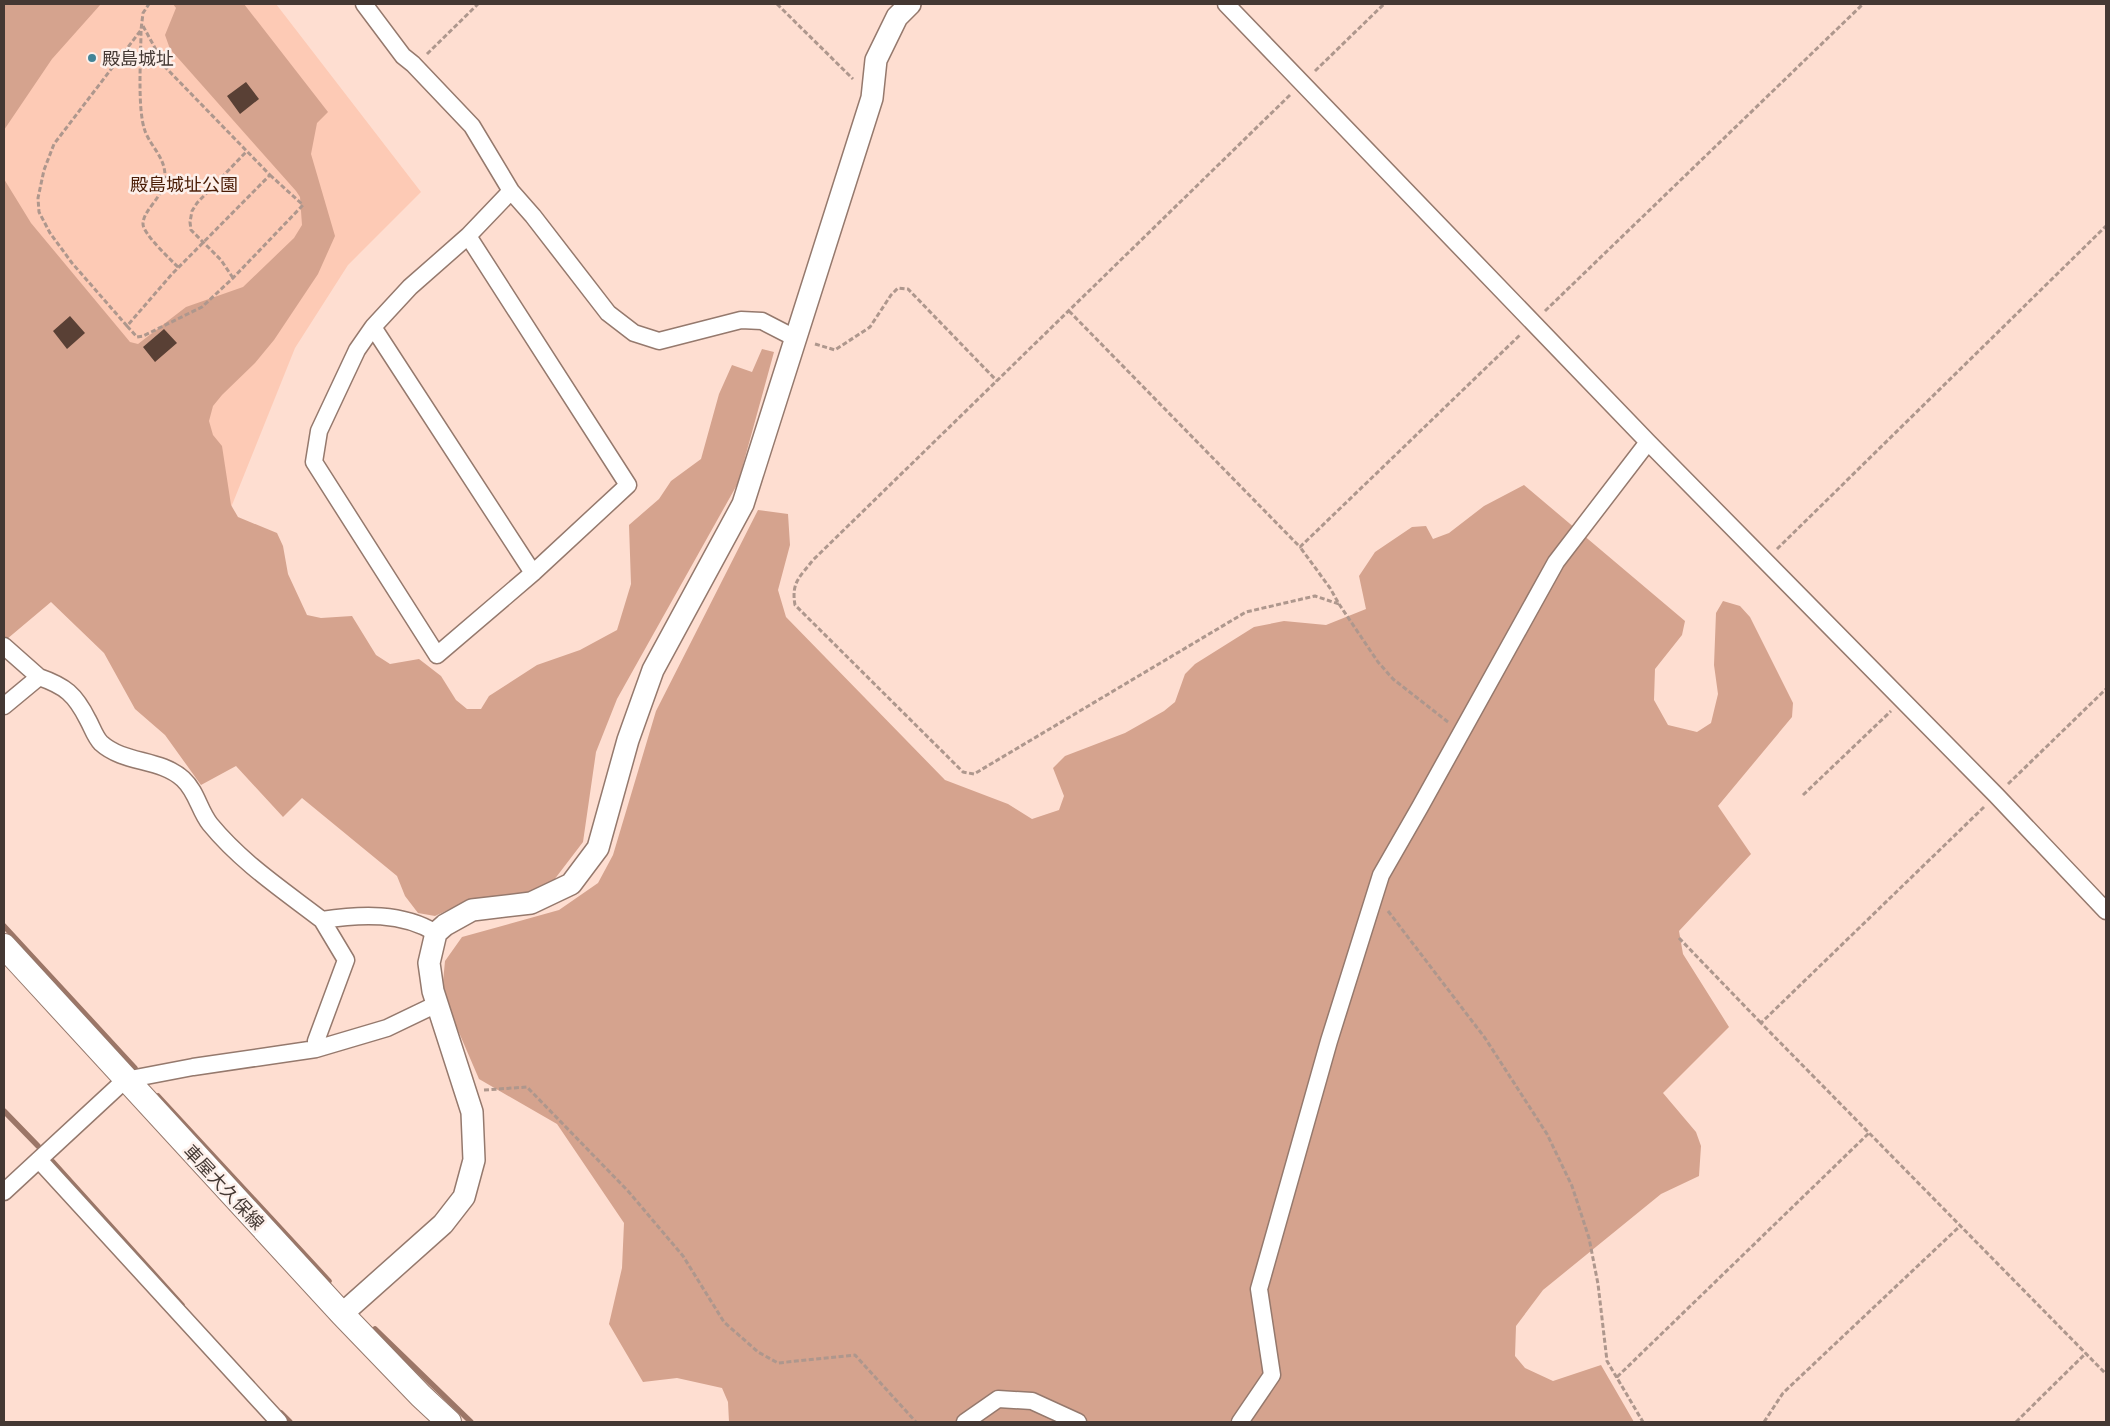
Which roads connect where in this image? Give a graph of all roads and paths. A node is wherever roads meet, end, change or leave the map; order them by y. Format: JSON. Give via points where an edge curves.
{"nodes":[{"id":1,"x":149,"y":4,"type":"edge"},
{"id":2,"x":364,"y":4,"type":"edge"},
{"id":3,"x":478,"y":4,"type":"edge"},
{"id":4,"x":777,"y":4,"type":"edge"},
{"id":5,"x":910,"y":4,"type":"edge"},
{"id":6,"x":1226,"y":4,"type":"edge"},
{"id":7,"x":1384,"y":4,"type":"edge"},
{"id":8,"x":1863,"y":4,"type":"edge"},
{"id":9,"x":143,"y":26,"type":"junction"},
{"id":10,"x":141,"y":30,"type":"junction"},
{"id":11,"x":413,"y":64,"type":"junction"},
{"id":12,"x":1303,"y":82,"type":"junction"},
{"id":13,"x":872,"y":98,"type":"junction"},
{"id":14,"x":246,"y":152,"type":"junction"},
{"id":15,"x":270,"y":175,"type":"junction"},
{"id":16,"x":511,"y":191,"type":"junction"},
{"id":17,"x":2106,"y":226,"type":"edge"},
{"id":18,"x":468,"y":236,"type":"junction"},
{"id":19,"x":204,"y":243,"type":"junction"},
{"id":20,"x":179,"y":268,"type":"junction"},
{"id":21,"x":233,"y":278,"type":"junction"},
{"id":22,"x":1069,"y":311,"type":"junction"},
{"id":23,"x":1533,"y":323,"type":"junction"},
{"id":24,"x":127,"y":326,"type":"junction"},
{"id":25,"x":372,"y":327,"type":"junction"},
{"id":26,"x":795,"y":338,"type":"junction"},
{"id":27,"x":997,"y":381,"type":"junction"},
{"id":28,"x":1648,"y":442,"type":"junction"},
{"id":29,"x":1300,"y":547,"type":"junction"},
{"id":30,"x":1766,"y":561,"type":"junction"},
{"id":31,"x":533,"y":573,"type":"junction"},
{"id":32,"x":1339,"y":604,"type":"junction"},
{"id":33,"x":4,"y":646,"type":"edge"},
{"id":34,"x":39,"y":677,"type":"junction"},
{"id":35,"x":2106,"y":689,"type":"edge"},
{"id":36,"x":1902,"y":700,"type":"junction"},
{"id":37,"x":4,"y":706,"type":"edge"},
{"id":38,"x":1461,"y":732,"type":"junction"},
{"id":39,"x":1803,"y":795,"type":"dead end"},
{"id":40,"x":1996,"y":795,"type":"junction"},
{"id":41,"x":1375,"y":893,"type":"junction"},
{"id":42,"x":2106,"y":911,"type":"edge"},
{"id":43,"x":322,"y":920,"type":"junction"},
{"id":44,"x":436,"y":933,"type":"junction"},
{"id":45,"x":1679,"y":938,"type":"dead end"},
{"id":46,"x":4,"y":946,"type":"edge"},
{"id":47,"x":437,"y":1004,"type":"junction"},
{"id":48,"x":1761,"y":1023,"type":"junction"},
{"id":49,"x":316,"y":1049,"type":"junction"},
{"id":50,"x":125,"y":1080,"type":"junction"},
{"id":51,"x":466,"y":1091,"type":"junction"},
{"id":52,"x":1869,"y":1133,"type":"junction"},
{"id":53,"x":39,"y":1160,"type":"junction"},
{"id":54,"x":4,"y":1192,"type":"edge"},
{"id":55,"x":1960,"y":1226,"type":"junction"},
{"id":56,"x":342,"y":1314,"type":"junction"},
{"id":57,"x":2086,"y":1354,"type":"junction"},
{"id":58,"x":2106,"y":1374,"type":"edge"},
{"id":59,"x":1617,"y":1377,"type":"junction"},
{"id":60,"x":280,"y":1422,"type":"edge"},
{"id":61,"x":449,"y":1422,"type":"edge"},
{"id":62,"x":916,"y":1422,"type":"edge"},
{"id":63,"x":965,"y":1422,"type":"edge"},
{"id":64,"x":1078,"y":1422,"type":"edge"},
{"id":65,"x":1240,"y":1422,"type":"edge"},
{"id":66,"x":1643,"y":1422,"type":"edge"},
{"id":67,"x":1764,"y":1422,"type":"edge"},
{"id":68,"x":2016,"y":1422,"type":"edge"}],
"edges":[{"from":1,"to":9,"type":"path","via":[[143,13]]},
{"from":2,"to":11,"type":"street","via":[[403,56]]},
{"from":3,"to":11,"type":"path","via":[[432,50]]},
{"from":4,"to":13,"type":"path"},
{"from":5,"to":13,"type":"street","via":[[897,17],[876,60]]},
{"from":6,"to":12,"type":"street"},
{"from":7,"to":12,"type":"path"},
{"from":8,"to":23,"type":"path"},
{"from":9,"to":10,"type":"path"},
{"from":9,"to":14,"type":"path","via":[[166,68]]},
{"from":10,"to":20,"type":"path","via":[[145,131],[161,158],[165,176],[162,193],[143,224],[145,232]]},
{"from":10,"to":24,"type":"path","via":[[54,144],[38,198],[39,212],[50,233]]},
{"from":11,"to":16,"type":"street","via":[[472,126]]},
{"from":12,"to":22,"type":"path"},
{"from":12,"to":23,"type":"street"},
{"from":13,"to":26,"type":"street"},
{"from":14,"to":15,"type":"path"},
{"from":14,"to":19,"type":"path","via":[[192,211],[191,230]]},
{"from":15,"to":19,"type":"path"},
{"from":15,"to":21,"type":"path","via":[[303,205]]},
{"from":16,"to":18,"type":"street"},
{"from":16,"to":26,"type":"street","via":[[608,313],[634,333],[659,341],[741,320],[762,322]]},
{"from":17,"to":30,"type":"path"},
{"from":18,"to":25,"type":"street","via":[[410,286]]},
{"from":18,"to":31,"type":"street","via":[[628,485]]},
{"from":19,"to":20,"type":"path"},
{"from":19,"to":21,"type":"path"},
{"from":20,"to":24,"type":"path"},
{"from":21,"to":24,"type":"path","via":[[202,307],[143,336],[137,337]]},
{"from":22,"to":27,"type":"path"},
{"from":22,"to":29,"type":"path"},
{"from":23,"to":28,"type":"street"},
{"from":23,"to":29,"type":"path"},
{"from":25,"to":31,"type":"street"},
{"from":25,"to":31,"type":"street","via":[[357,350],[323,424],[314,462],[437,655]]},
{"from":26,"to":27,"type":"path","via":[[835,350],[870,327],[898,288],[908,289]]},
{"from":26,"to":44,"type":"street","via":[[743,504],[653,670],[628,740],[598,848],[571,884],[531,903],[472,910]]},
{"from":27,"to":32,"type":"path","via":[[813,560],[792,591],[795,605],[963,772],[974,774],[1246,612],[1316,596]]},
{"from":28,"to":30,"type":"street"},
{"from":28,"to":38,"type":"street","via":[[1556,562]]},
{"from":29,"to":32,"type":"path"},
{"from":30,"to":36,"type":"street"},
{"from":32,"to":38,"type":"path","via":[[1393,679]]},
{"from":33,"to":34,"type":"street"},
{"from":34,"to":37,"type":"street"},
{"from":34,"to":43,"type":"street","via":[[59,684],[71,693],[100,742],[135,760],[166,767],[184,779],[197,796],[209,823],[253,868]]},
{"from":35,"to":40,"type":"path"},
{"from":36,"to":39,"type":"path"},
{"from":36,"to":40,"type":"street"},
{"from":38,"to":41,"type":"street","via":[[1381,875]]},
{"from":40,"to":42,"type":"street"},
{"from":40,"to":48,"type":"path"},
{"from":41,"to":59,"type":"path","via":[[1485,1038],[1547,1134],[1572,1186],[1589,1238],[1607,1360]]},
{"from":41,"to":65,"type":"street","via":[[1329,1041],[1259,1289],[1272,1375]]},
{"from":43,"to":44,"type":"street","via":[[386,916],[420,923]]},
{"from":43,"to":49,"type":"street","via":[[346,960]]},
{"from":44,"to":47,"type":"street","via":[[429,963]]},
{"from":45,"to":48,"type":"path"},
{"from":46,"to":50,"type":"main road","name":"車屋大久保線"},
{"from":47,"to":49,"type":"street","via":[[387,1028]]},
{"from":47,"to":51,"type":"street"},
{"from":48,"to":52,"type":"path"},
{"from":49,"to":50,"type":"street"},
{"from":50,"to":53,"type":"street"},
{"from":50,"to":56,"type":"main road","name":"車屋大久保線"},
{"from":51,"to":56,"type":"street","via":[[472,1112],[474,1160],[464,1197],[443,1224]]},
{"from":51,"to":62,"type":"path","via":[[527,1087],[628,1191],[677,1249],[724,1322],[758,1352],[778,1363],[855,1355]]},
{"from":52,"to":55,"type":"path"},
{"from":52,"to":59,"type":"path"},
{"from":53,"to":54,"type":"street"},
{"from":53,"to":60,"type":"street"},
{"from":55,"to":57,"type":"path"},
{"from":55,"to":67,"type":"path","via":[[1783,1393]]},
{"from":56,"to":61,"type":"main road","name":"車屋大久保線"},
{"from":57,"to":58,"type":"path"},
{"from":57,"to":68,"type":"path"},
{"from":59,"to":66,"type":"path"},
{"from":63,"to":64,"type":"street","via":[[998,1399],[1032,1401]]}]}
